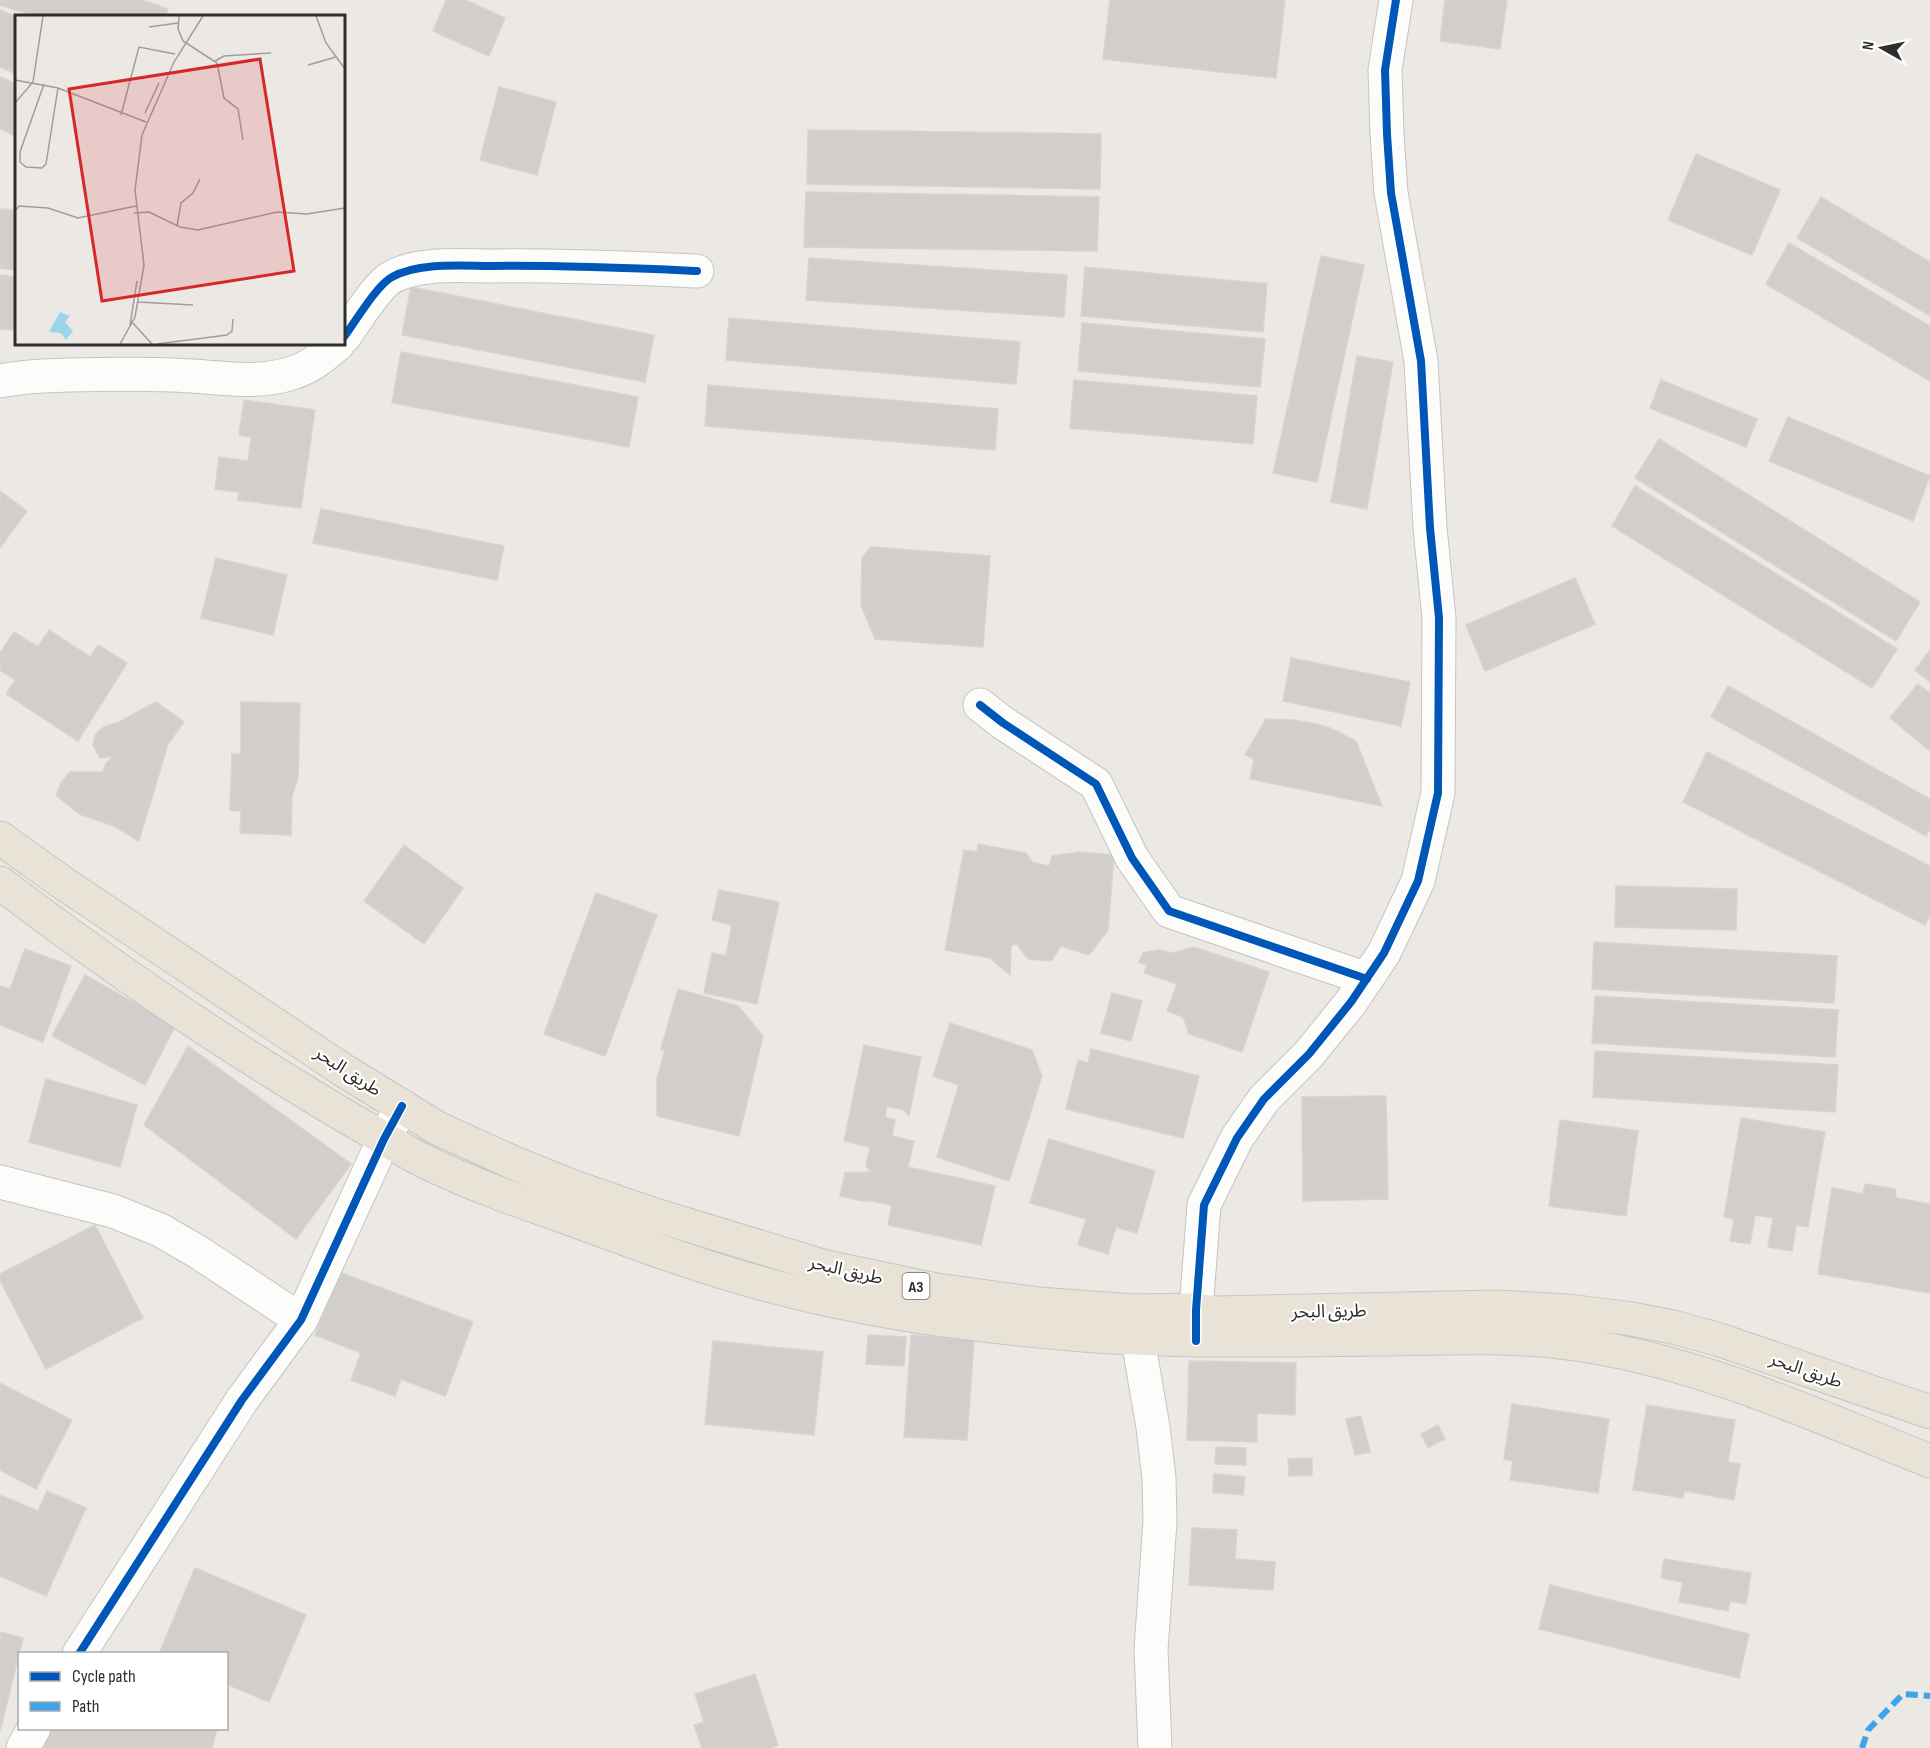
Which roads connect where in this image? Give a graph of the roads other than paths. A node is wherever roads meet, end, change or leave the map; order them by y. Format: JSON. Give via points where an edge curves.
{"nodes":[{"id":1,"x":1396,"y":0,"type":"edge"},
{"id":2,"x":697,"y":271,"type":"dead end"},
{"id":3,"x":345,"y":336,"type":"edge"},
{"id":4,"x":337,"y":345,"type":"edge"},
{"id":5,"x":0,"y":381,"type":"edge"},
{"id":6,"x":980,"y":705,"type":"dead end"},
{"id":7,"x":0,"y":838,"type":"edge"},
{"id":8,"x":0,"y":883,"type":"edge"},
{"id":9,"x":1367,"y":979,"type":"junction"},
{"id":10,"x":402,"y":1106,"type":"junction"},
{"id":11,"x":384,"y":1138,"type":"junction"},
{"id":12,"x":0,"y":1182,"type":"edge"},
{"id":13,"x":301,"y":1320,"type":"junction"},
{"id":14,"x":1135,"y":1325,"type":"junction"},
{"id":15,"x":1196,"y":1325,"type":"junction"},
{"id":16,"x":1930,"y":1412,"type":"edge"},
{"id":17,"x":1930,"y":1461,"type":"edge"},
{"id":18,"x":80,"y":1652,"type":"edge"},
{"id":19,"x":33,"y":1730,"type":"edge"},
{"id":20,"x":22,"y":1748,"type":"edge"},
{"id":21,"x":1155,"y":1748,"type":"edge"}],
"edges":[{"from":1,"to":9,"type":"street","via":[[1385,70],[1390,193],[1421,361],[1439,618],[1438,793],[1418,881],[1384,953]]},
{"from":2,"to":3,"type":"street","via":[[516,266],[411,270],[391,277]]},
{"from":4,"to":5,"type":"street","via":[[295,373],[273,378],[101,374]]},
{"from":6,"to":9,"type":"street","via":[[1096,784],[1132,858],[1169,911]]},
{"from":7,"to":10,"type":"highway","name":"طريق البحر","number":"A3"},
{"from":8,"to":11,"type":"highway","name":"طريق البحر","number":"A3","via":[[213,1034]]},
{"from":9,"to":15,"type":"street","via":[[1309,1054],[1264,1099],[1238,1138],[1204,1205]]},
{"from":10,"to":11,"type":"street"},
{"from":10,"to":14,"type":"highway","name":"طريق البحر","number":"A3","via":[[437,1128],[574,1187],[826,1267]]},
{"from":11,"to":13,"type":"street"},
{"from":11,"to":14,"type":"highway","name":"طريق البحر","number":"A3","via":[[421,1160],[491,1190],[629,1241],[769,1286],[928,1317],[1048,1332]]},
{"from":12,"to":13,"type":"street","via":[[113,1211],[160,1230]]},
{"from":13,"to":18,"type":"street","via":[[242,1400]]},
{"from":14,"to":15,"type":"highway","name":"طريق البحر","number":"A3"},
{"from":14,"to":21,"type":"street","via":[[1159,1478],[1151,1650]]},
{"from":15,"to":16,"type":"highway","name":"طريق البحر","number":"A3","via":[[1216,1313],[1497,1306],[1568,1311],[1626,1318],[1720,1340]]},
{"from":15,"to":17,"type":"highway","name":"طريق البحر","number":"A3","via":[[1509,1338],[1622,1352],[1775,1397]]},
{"from":19,"to":20,"type":"street"}]}
